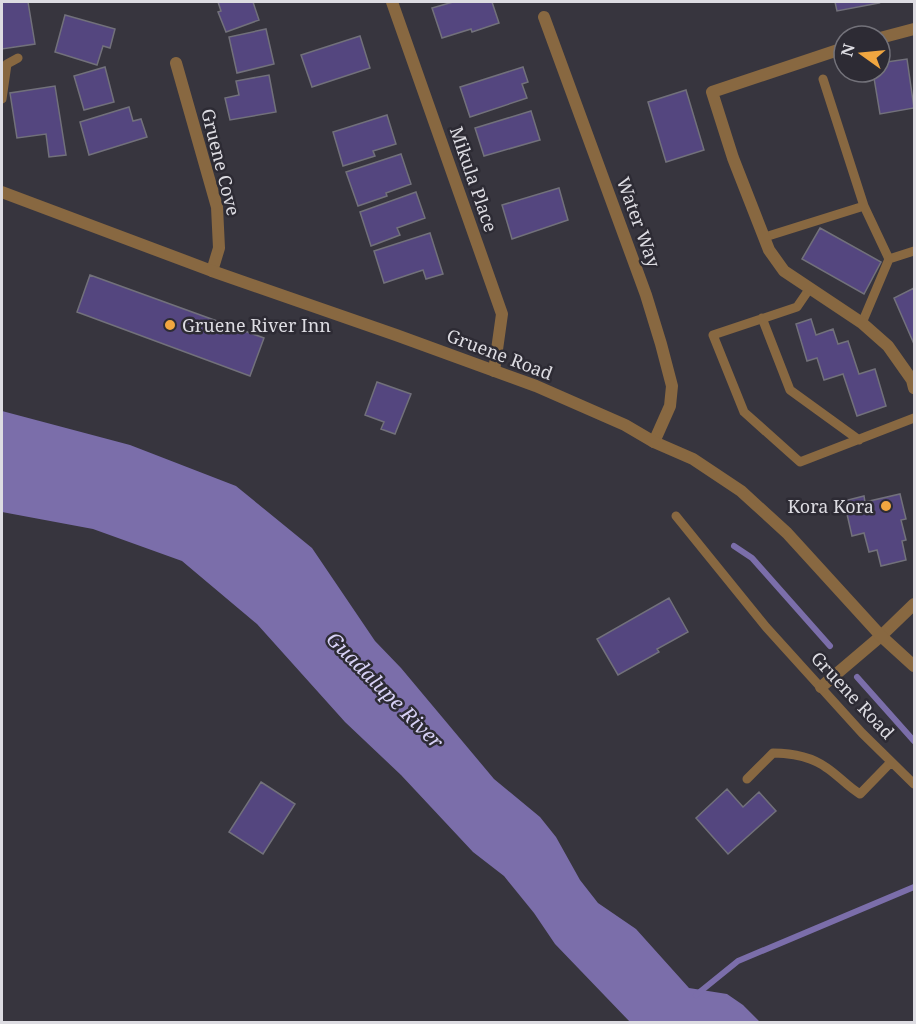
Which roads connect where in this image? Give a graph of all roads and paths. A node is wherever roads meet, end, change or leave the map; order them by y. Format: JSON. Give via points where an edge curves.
{"nodes":[{"id":1,"x":392,"y":2,"type":"edge"},
{"id":2,"x":544,"y":17,"type":"dead end"},
{"id":3,"x":915,"y":29,"type":"edge"},
{"id":4,"x":892,"y":35,"type":"edge"},
{"id":5,"x":832,"y":52,"type":"edge"},
{"id":6,"x":18,"y":58,"type":"dead end"},
{"id":7,"x":176,"y":63,"type":"dead end"},
{"id":8,"x":823,"y":79,"type":"dead end"},
{"id":9,"x":2,"y":99,"type":"edge"},
{"id":10,"x":2,"y":192,"type":"edge"},
{"id":11,"x":864,"y":206,"type":"junction"},
{"id":12,"x":765,"y":237,"type":"junction"},
{"id":13,"x":915,"y":251,"type":"edge"},
{"id":14,"x":889,"y":259,"type":"junction"},
{"id":15,"x":212,"y":271,"type":"junction"},
{"id":16,"x":810,"y":288,"type":"junction"},
{"id":17,"x":762,"y":318,"type":"junction"},
{"id":18,"x":862,"y":323,"type":"junction"},
{"id":19,"x":494,"y":371,"type":"junction"},
{"id":20,"x":915,"y":388,"type":"edge"},
{"id":21,"x":915,"y":418,"type":"edge"},
{"id":22,"x":859,"y":440,"type":"junction"},
{"id":23,"x":654,"y":442,"type":"junction"},
{"id":24,"x":676,"y":516,"type":"dead end"},
{"id":25,"x":915,"y":604,"type":"edge"},
{"id":26,"x":881,"y":636,"type":"junction"},
{"id":27,"x":915,"y":666,"type":"edge"},
{"id":28,"x":820,"y":687,"type":"junction"},
{"id":29,"x":891,"y":762,"type":"junction"},
{"id":30,"x":747,"y":780,"type":"dead end"},
{"id":31,"x":915,"y":784,"type":"edge"}],
"edges":[{"from":1,"to":19,"type":"street","name":"Mikula Place","via":[[502,314]]},
{"from":2,"to":23,"type":"street","name":"Water Way","via":[[662,344],[672,386],[670,406]]},
{"from":3,"to":4,"type":"street"},
{"from":5,"to":12,"type":"street","via":[[712,92]]},
{"from":6,"to":9,"type":"lane","via":[[7,64]]},
{"from":7,"to":15,"type":"street","name":"Gruene Cove","via":[[217,207],[219,248]]},
{"from":8,"to":11,"type":"lane"},
{"from":10,"to":15,"type":"street","name":"Gruene Road"},
{"from":11,"to":12,"type":"lane"},
{"from":11,"to":14,"type":"lane"},
{"from":12,"to":16,"type":"street","via":[[784,271]]},
{"from":13,"to":14,"type":"lane"},
{"from":14,"to":18,"type":"lane"},
{"from":15,"to":19,"type":"street","name":"Gruene Road"},
{"from":16,"to":17,"type":"lane","via":[[797,307]]},
{"from":16,"to":18,"type":"street"},
{"from":17,"to":22,"type":"lane","via":[[790,390]]},
{"from":17,"to":22,"type":"lane","via":[[713,335],[744,412],[800,462]]},
{"from":18,"to":20,"type":"street","via":[[888,346]]},
{"from":19,"to":23,"type":"street","name":"Gruene Road","via":[[602,415]]},
{"from":21,"to":22,"type":"lane"},
{"from":23,"to":26,"type":"street","name":"Gruene Road","via":[[693,459],[741,491],[787,533]]},
{"from":24,"to":28,"type":"lane","name":"Gruene Road"},
{"from":25,"to":26,"type":"street"},
{"from":26,"to":27,"type":"street","name":"Gruene Road"},
{"from":26,"to":28,"type":"street"},
{"from":28,"to":29,"type":"lane","name":"Gruene Road"},
{"from":29,"to":30,"type":"lane","via":[[860,794],[826,767],[787,753],[773,753]]},
{"from":29,"to":31,"type":"lane","name":"Gruene Road"}]}
